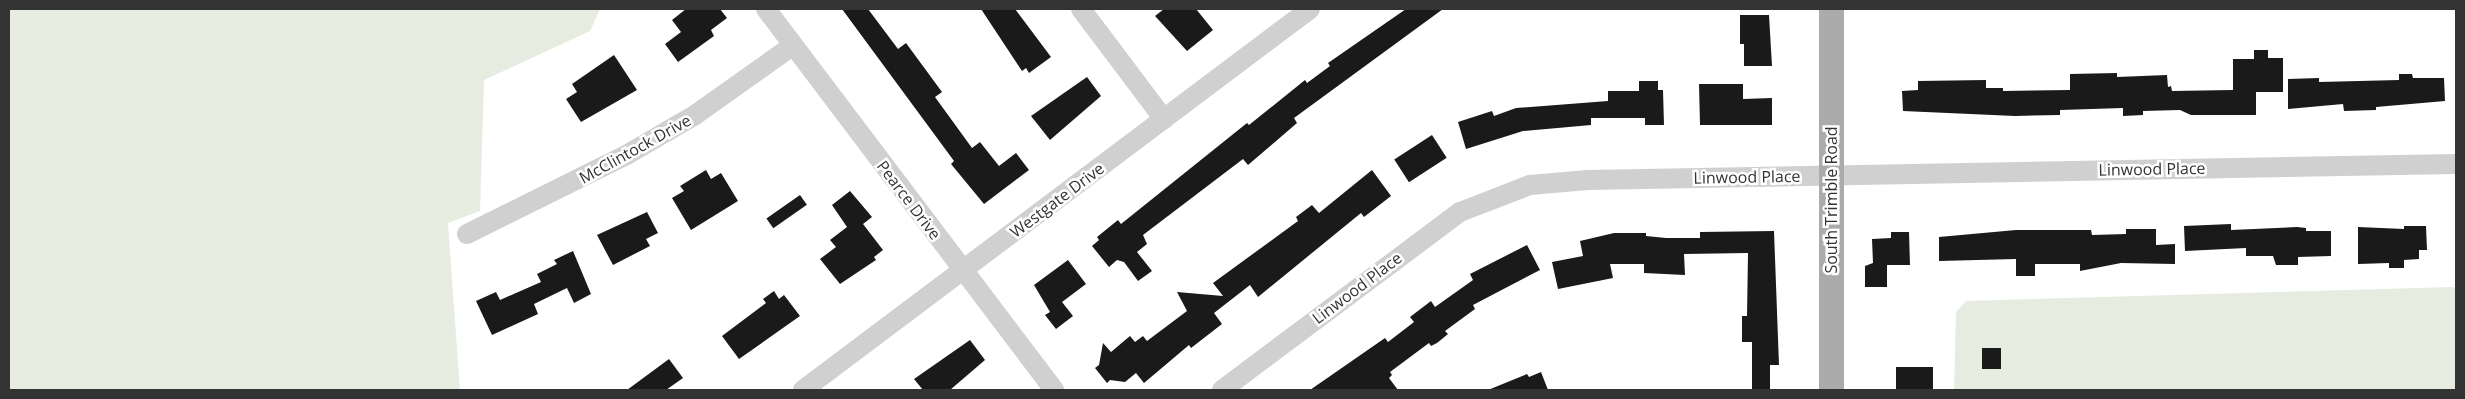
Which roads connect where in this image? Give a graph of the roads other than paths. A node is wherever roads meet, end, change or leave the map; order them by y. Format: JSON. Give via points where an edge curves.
{"nodes":[{"id":1,"x":766,"y":9,"type":"edge"},
{"id":2,"x":1080,"y":9,"type":"edge"},
{"id":3,"x":1310,"y":9,"type":"edge"},
{"id":4,"x":1832,"y":9,"type":"edge"},
{"id":5,"x":792,"y":46,"type":"junction"},
{"id":6,"x":1164,"y":119,"type":"junction"},
{"id":7,"x":2456,"y":164,"type":"edge"},
{"id":8,"x":1831,"y":175,"type":"junction"},
{"id":9,"x":466,"y":234,"type":"dead end"},
{"id":10,"x":963,"y":270,"type":"junction"},
{"id":11,"x":803,"y":390,"type":"edge"},
{"id":12,"x":1054,"y":390,"type":"edge"},
{"id":13,"x":1222,"y":390,"type":"edge"},
{"id":14,"x":1831,"y":390,"type":"edge"}],
"edges":[{"from":1,"to":5,"type":"street","name":"Pearce Drive"},
{"from":2,"to":6,"type":"street"},
{"from":3,"to":6,"type":"street","name":"Westgate Drive"},
{"from":4,"to":8,"type":"main road","name":"South Trimble Road"},
{"from":5,"to":9,"type":"street","name":"McClintock Drive","via":[[695,115],[628,154]]},
{"from":5,"to":10,"type":"street","name":"Pearce Drive"},
{"from":6,"to":10,"type":"street","name":"Westgate Drive"},
{"from":7,"to":8,"type":"street","name":"Linwood Place"},
{"from":8,"to":13,"type":"street","name":"Linwood Place","via":[[1588,180],[1530,185],[1507,192],[1460,212]]},
{"from":8,"to":14,"type":"main road","name":"South Trimble Road"},
{"from":10,"to":11,"type":"street","name":"Westgate Drive"},
{"from":10,"to":12,"type":"street","name":"Pearce Drive"}]}
